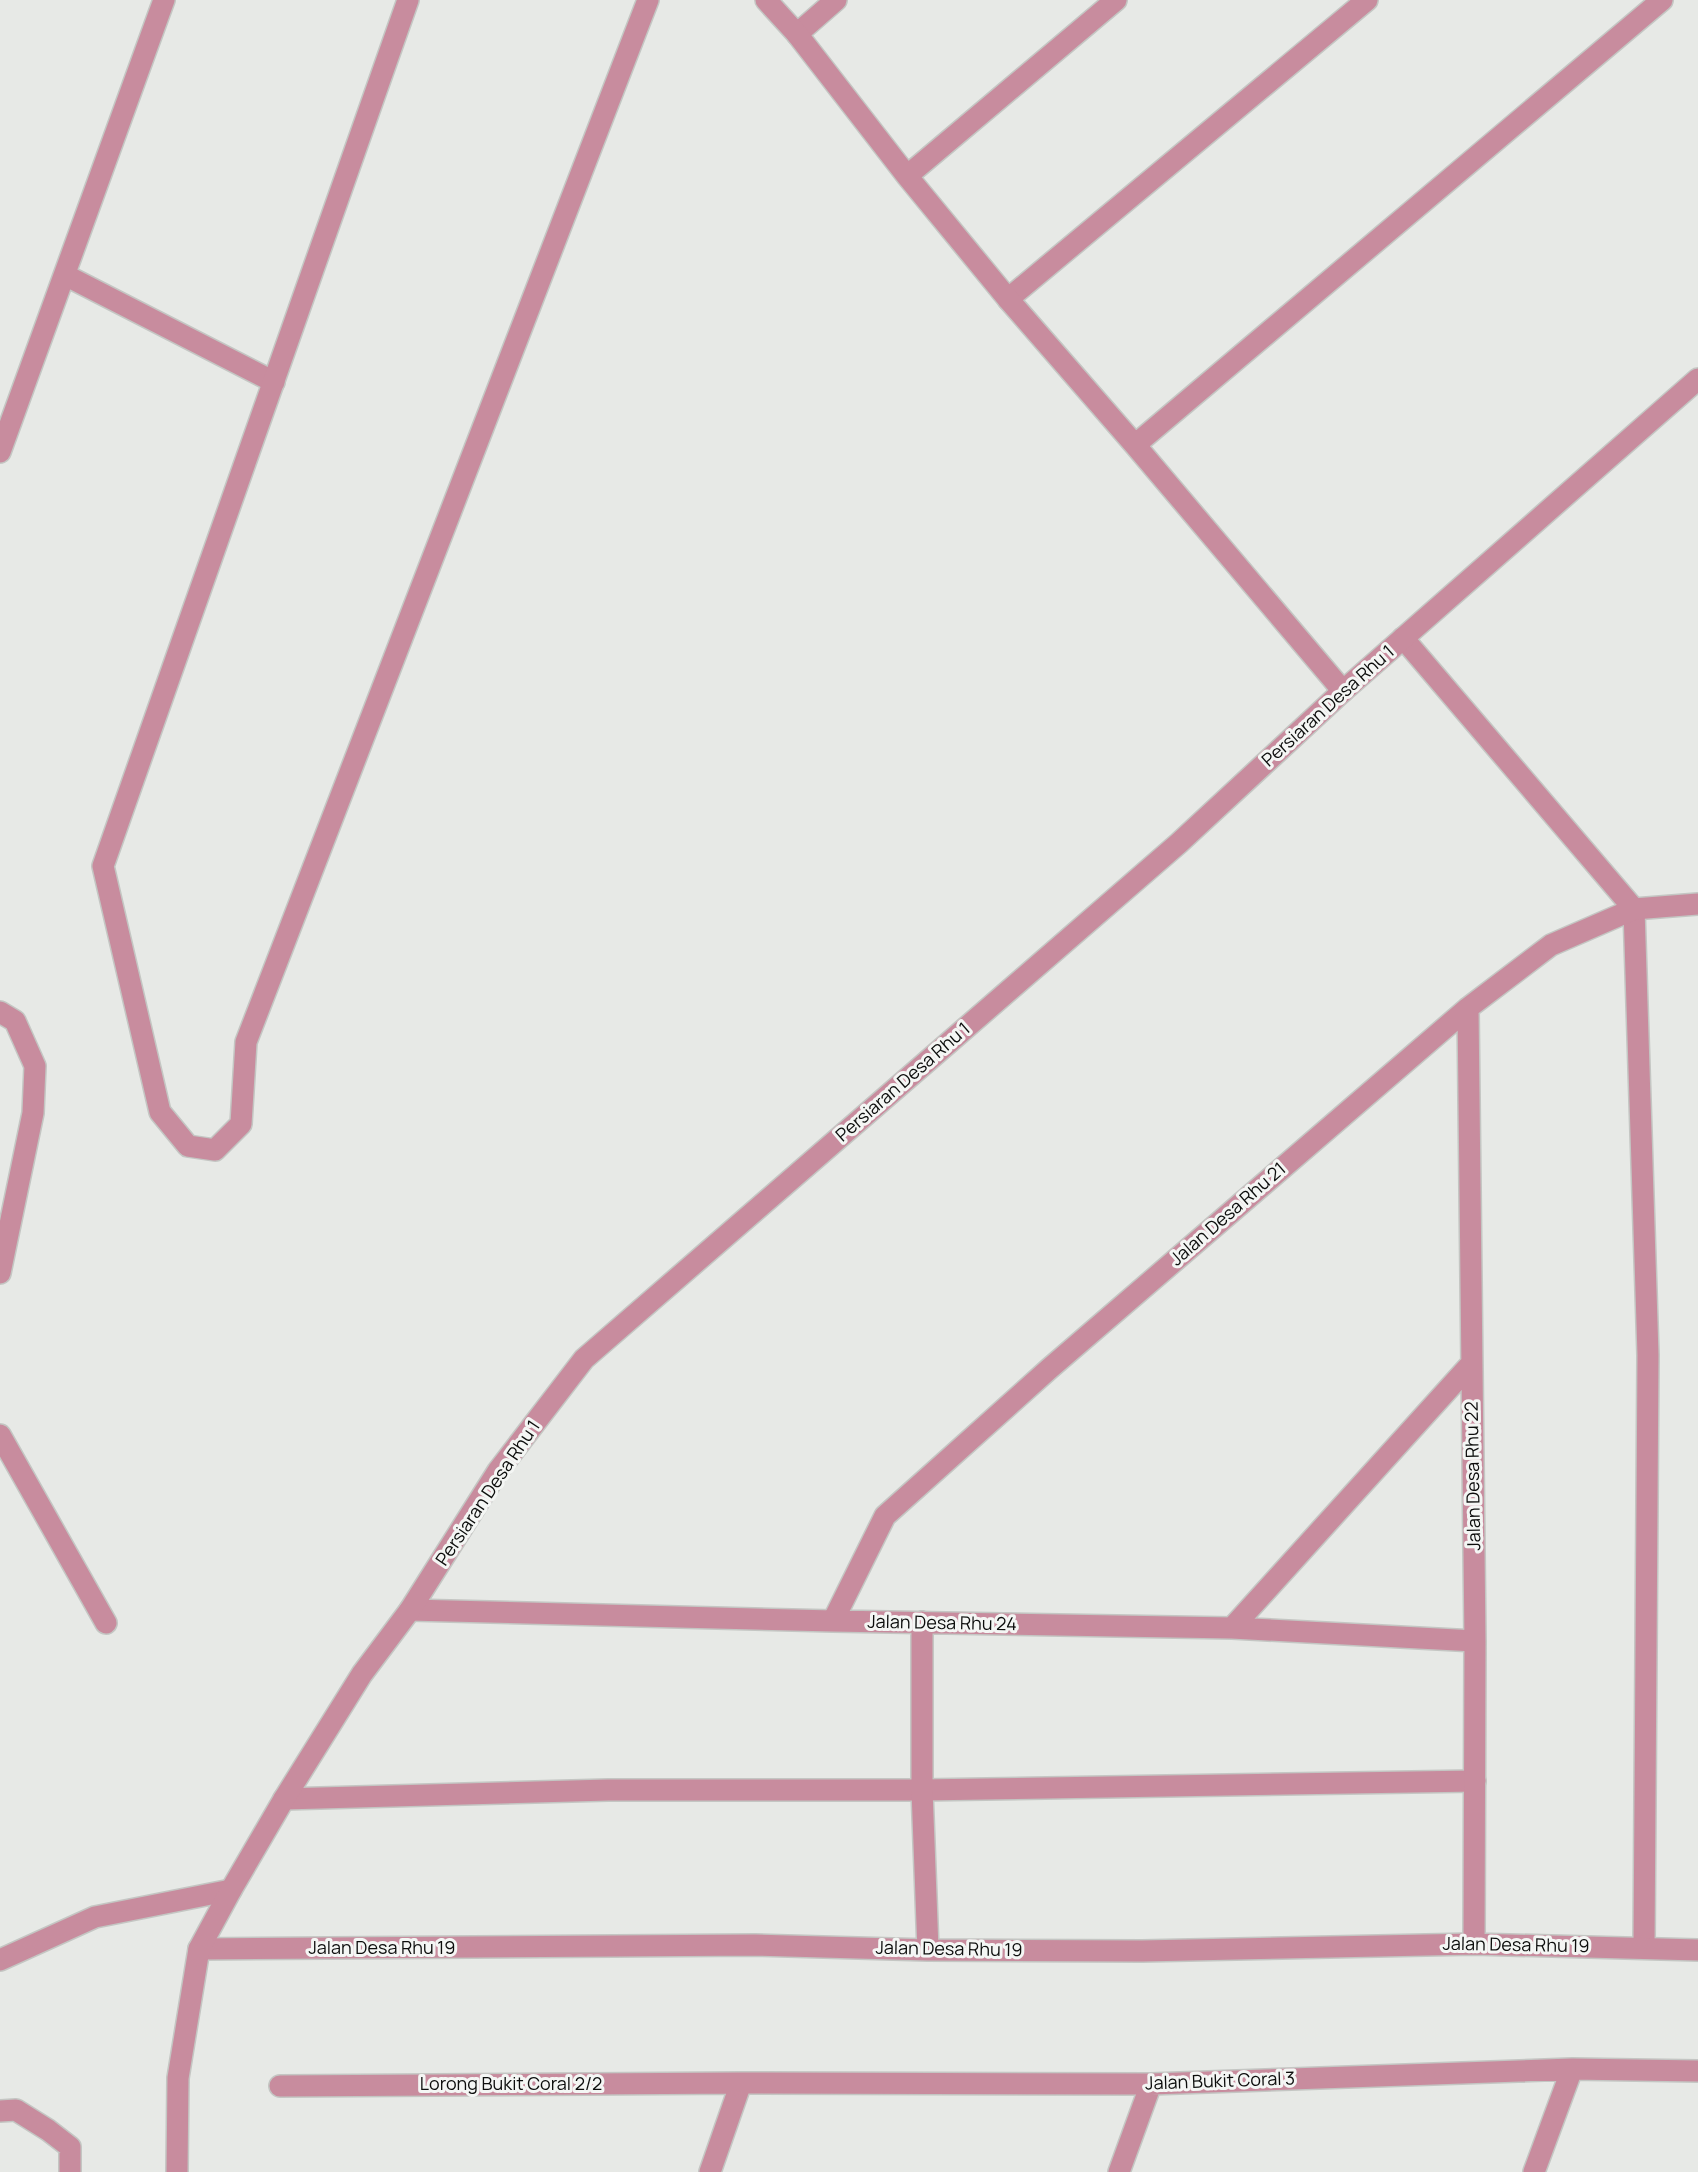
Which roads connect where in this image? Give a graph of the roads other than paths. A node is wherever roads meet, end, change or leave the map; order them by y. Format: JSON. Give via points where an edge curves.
{"nodes":[{"id":1,"x":164,"y":0,"type":"edge"},
{"id":2,"x":408,"y":0,"type":"edge"},
{"id":3,"x":648,"y":0,"type":"edge"},
{"id":4,"x":766,"y":0,"type":"edge"},
{"id":5,"x":836,"y":0,"type":"edge"},
{"id":6,"x":1115,"y":0,"type":"edge"},
{"id":7,"x":1367,"y":0,"type":"edge"},
{"id":8,"x":1662,"y":0,"type":"edge"},
{"id":9,"x":797,"y":34,"type":"junction"},
{"id":10,"x":906,"y":176,"type":"junction"},
{"id":11,"x":65,"y":275,"type":"junction"},
{"id":12,"x":1008,"y":299,"type":"junction"},
{"id":13,"x":1698,"y":379,"type":"edge"},
{"id":14,"x":274,"y":382,"type":"junction"},
{"id":15,"x":1135,"y":445,"type":"junction"},
{"id":16,"x":0,"y":452,"type":"edge"},
{"id":17,"x":1403,"y":638,"type":"junction"},
{"id":18,"x":1343,"y":691,"type":"junction"},
{"id":19,"x":1698,"y":904,"type":"edge"},
{"id":20,"x":1634,"y":909,"type":"junction"},
{"id":21,"x":1468,"y":1007,"type":"junction"},
{"id":22,"x":0,"y":1012,"type":"edge"},
{"id":23,"x":0,"y":1273,"type":"edge"},
{"id":24,"x":1471,"y":1364,"type":"junction"},
{"id":25,"x":0,"y":1435,"type":"edge"},
{"id":26,"x":410,"y":1610,"type":"junction"},
{"id":27,"x":833,"y":1621,"type":"junction"},
{"id":28,"x":922,"y":1622,"type":"junction"},
{"id":29,"x":106,"y":1623,"type":"dead end"},
{"id":30,"x":1232,"y":1628,"type":"junction"},
{"id":31,"x":1475,"y":1641,"type":"junction"},
{"id":32,"x":1475,"y":1781,"type":"junction"},
{"id":33,"x":922,"y":1790,"type":"junction"},
{"id":34,"x":285,"y":1799,"type":"junction"},
{"id":35,"x":231,"y":1890,"type":"junction"},
{"id":36,"x":1474,"y":1944,"type":"junction"},
{"id":37,"x":1644,"y":1947,"type":"junction"},
{"id":38,"x":199,"y":1949,"type":"junction"},
{"id":39,"x":928,"y":1950,"type":"junction"},
{"id":40,"x":1698,"y":1950,"type":"edge"},
{"id":41,"x":0,"y":1960,"type":"edge"},
{"id":42,"x":1572,"y":2069,"type":"junction"},
{"id":43,"x":1698,"y":2071,"type":"edge"},
{"id":44,"x":741,"y":2083,"type":"junction"},
{"id":45,"x":1151,"y":2084,"type":"junction"},
{"id":46,"x":280,"y":2086,"type":"dead end"},
{"id":47,"x":0,"y":2111,"type":"edge"},
{"id":48,"x":70,"y":2172,"type":"edge"},
{"id":49,"x":177,"y":2172,"type":"edge"},
{"id":50,"x":710,"y":2172,"type":"edge"},
{"id":51,"x":1119,"y":2172,"type":"edge"},
{"id":52,"x":1534,"y":2172,"type":"edge"}],
"edges":[{"from":1,"to":11,"type":"street"},
{"from":2,"to":14,"type":"street"},
{"from":3,"to":14,"type":"street","via":[[246,1042],[241,1124],[215,1150],[188,1146],[160,1112],[103,866]]},
{"from":4,"to":9,"type":"street"},
{"from":5,"to":9,"type":"street"},
{"from":6,"to":10,"type":"street"},
{"from":7,"to":12,"type":"street"},
{"from":8,"to":15,"type":"street"},
{"from":9,"to":10,"type":"street"},
{"from":10,"to":12,"type":"street"},
{"from":11,"to":14,"type":"street"},
{"from":11,"to":16,"type":"street"},
{"from":12,"to":15,"type":"street"},
{"from":13,"to":17,"type":"street","name":"Persiaran Desa Rhu 1"},
{"from":15,"to":18,"type":"street"},
{"from":17,"to":18,"type":"street","name":"Persiaran Desa Rhu 1"},
{"from":17,"to":20,"type":"street"},
{"from":18,"to":26,"type":"street","name":"Persiaran Desa Rhu 1","via":[[1179,843],[584,1359],[498,1471]]},
{"from":19,"to":20,"type":"street","name":"Jalan Desa Rhu 21"},
{"from":20,"to":21,"type":"street","name":"Jalan Desa Rhu 21","via":[[1551,946]]},
{"from":20,"to":37,"type":"street","via":[[1648,1355]]},
{"from":21,"to":24,"type":"street","name":"Jalan Desa Rhu 22"},
{"from":21,"to":27,"type":"street","name":"Jalan Desa Rhu 21","via":[[885,1516]]},
{"from":22,"to":23,"type":"street","via":[[15,1021],[35,1066],[33,1113]]},
{"from":24,"to":30,"type":"street"},
{"from":24,"to":31,"type":"street","name":"Jalan Desa Rhu 22"},
{"from":25,"to":29,"type":"street"},
{"from":26,"to":27,"type":"street","name":"Jalan Desa Rhu 24"},
{"from":26,"to":34,"type":"street","name":"Persiaran Desa Rhu 1","via":[[362,1674]]},
{"from":27,"to":28,"type":"street","name":"Jalan Desa Rhu 24"},
{"from":28,"to":30,"type":"street","name":"Jalan Desa Rhu 24"},
{"from":28,"to":33,"type":"street"},
{"from":30,"to":31,"type":"street","name":"Jalan Desa Rhu 24"},
{"from":31,"to":32,"type":"street","name":"Jalan Desa Rhu 22"},
{"from":32,"to":33,"type":"street"},
{"from":32,"to":36,"type":"street","name":"Jalan Desa Rhu 22"},
{"from":33,"to":34,"type":"street","via":[[608,1790]]},
{"from":33,"to":39,"type":"street"},
{"from":34,"to":35,"type":"street","name":"Persiaran Desa Rhu 1"},
{"from":35,"to":38,"type":"street","name":"Persiaran Desa Rhu 1"},
{"from":35,"to":41,"type":"street","via":[[95,1917]]},
{"from":36,"to":37,"type":"street","name":"Jalan Desa Rhu 19"},
{"from":36,"to":39,"type":"street","name":"Jalan Desa Rhu 19"},
{"from":37,"to":40,"type":"street","name":"Jalan Desa Rhu 19"},
{"from":38,"to":39,"type":"street","name":"Jalan Desa Rhu 19","via":[[755,1945]]},
{"from":38,"to":49,"type":"street","name":"Persiaran Desa Rhu 1","via":[[178,2078]]},
{"from":42,"to":43,"type":"street","name":"Jalan Bukit Coral 3"},
{"from":42,"to":45,"type":"street","name":"Jalan Bukit Coral 3"},
{"from":42,"to":52,"type":"street"},
{"from":44,"to":45,"type":"street","name":"Jalan Bukit Coral 3"},
{"from":44,"to":46,"type":"street","name":"Lorong Bukit Coral 2/2"},
{"from":44,"to":50,"type":"street"},
{"from":45,"to":51,"type":"street"},
{"from":47,"to":48,"type":"street","via":[[16,2109],[70,2147]]}]}
